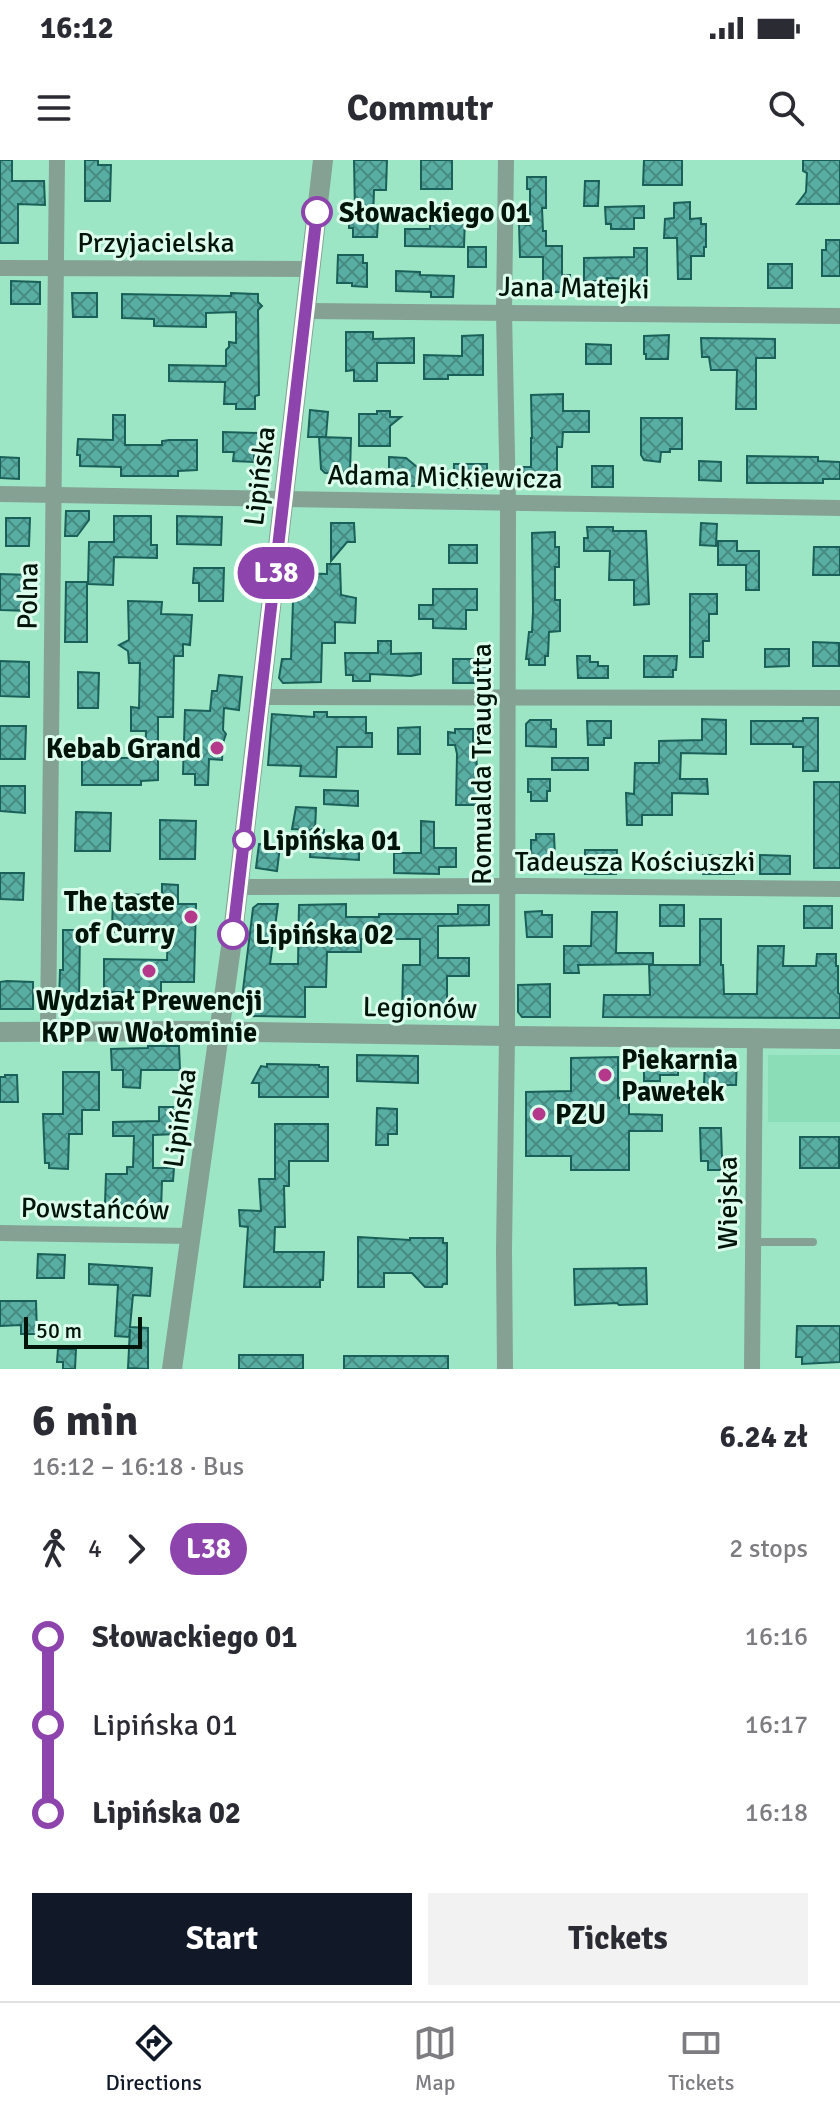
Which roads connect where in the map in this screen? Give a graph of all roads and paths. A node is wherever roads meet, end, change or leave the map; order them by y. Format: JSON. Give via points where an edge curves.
{"nodes":[{"id":1,"x":57,"y":160,"type":"edge"},
{"id":2,"x":323,"y":160,"type":"edge"},
{"id":3,"x":506,"y":160,"type":"edge"},
{"id":4,"x":0,"y":268,"type":"edge"},
{"id":5,"x":56,"y":268,"type":"junction"},
{"id":6,"x":311,"y":269,"type":"junction"},
{"id":7,"x":307,"y":311,"type":"junction"},
{"id":8,"x":504,"y":312,"type":"junction"},
{"id":9,"x":840,"y":316,"type":"edge"},
{"id":10,"x":0,"y":494,"type":"edge"},
{"id":11,"x":54,"y":495,"type":"junction"},
{"id":12,"x":285,"y":498,"type":"junction"},
{"id":13,"x":508,"y":504,"type":"junction"},
{"id":14,"x":840,"y":508,"type":"edge"},
{"id":15,"x":507,"y":696,"type":"junction"},
{"id":16,"x":262,"y":697,"type":"junction"},
{"id":17,"x":840,"y":698,"type":"edge"},
{"id":18,"x":506,"y":886,"type":"junction"},
{"id":19,"x":238,"y":887,"type":"junction"},
{"id":20,"x":840,"y":889,"type":"edge"},
{"id":21,"x":219,"y":1031,"type":"junction"},
{"id":22,"x":0,"y":1032,"type":"edge"},
{"id":23,"x":48,"y":1032,"type":"junction"},
{"id":24,"x":507,"y":1036,"type":"junction"},
{"id":25,"x":755,"y":1038,"type":"junction"},
{"id":26,"x":840,"y":1039,"type":"edge"},
{"id":27,"x":0,"y":1233,"type":"edge"},
{"id":28,"x":190,"y":1236,"type":"junction"},
{"id":29,"x":753,"y":1242,"type":"junction"},
{"id":30,"x":813,"y":1242,"type":"dead end"},
{"id":31,"x":172,"y":1369,"type":"edge"},
{"id":32,"x":505,"y":1369,"type":"edge"},
{"id":33,"x":752,"y":1369,"type":"edge"}],
"edges":[{"from":1,"to":5,"type":"street","name":"Polna"},
{"from":2,"to":6,"type":"street","name":"Lipińska"},
{"from":3,"to":8,"type":"street","name":"Romualda Traugutta"},
{"from":4,"to":5,"type":"street","name":"Przyjacielska"},
{"from":5,"to":6,"type":"street","name":"Przyjacielska"},
{"from":5,"to":11,"type":"street","name":"Polna"},
{"from":6,"to":7,"type":"street","name":"Lipińska"},
{"from":7,"to":8,"type":"street","name":"Jana Matejki"},
{"from":7,"to":12,"type":"street","name":"Lipińska"},
{"from":8,"to":9,"type":"street","name":"Jana Matejki"},
{"from":8,"to":13,"type":"street","name":"Romualda Traugutta"},
{"from":10,"to":11,"type":"street","name":"Adama Mickiewicza"},
{"from":11,"to":12,"type":"street","name":"Adama Mickiewicza"},
{"from":11,"to":23,"type":"street","name":"Polna"},
{"from":12,"to":13,"type":"street","name":"Adama Mickiewicza"},
{"from":12,"to":16,"type":"street","name":"Lipińska"},
{"from":13,"to":14,"type":"street","name":"Adama Mickiewicza"},
{"from":13,"to":15,"type":"street","name":"Romualda Traugutta"},
{"from":15,"to":16,"type":"street"},
{"from":15,"to":17,"type":"street"},
{"from":15,"to":18,"type":"street","name":"Romualda Traugutta"},
{"from":16,"to":19,"type":"street","name":"Lipińska"},
{"from":18,"to":19,"type":"street","name":"Tadeusza Kościuszki"},
{"from":18,"to":20,"type":"street","name":"Tadeusza Kościuszki"},
{"from":18,"to":24,"type":"street","name":"Romualda Traugutta"},
{"from":19,"to":21,"type":"street","name":"Lipińska"},
{"from":21,"to":23,"type":"street","name":"Legionów"},
{"from":21,"to":24,"type":"street","name":"Legionów"},
{"from":21,"to":28,"type":"street","name":"Lipińska"},
{"from":22,"to":23,"type":"street","name":"Legionów"},
{"from":24,"to":25,"type":"street","name":"Legionów"},
{"from":24,"to":32,"type":"street","name":"Romualda Traugutta"},
{"from":25,"to":26,"type":"street","name":"Legionów"},
{"from":25,"to":29,"type":"street","name":"Wiejska"},
{"from":27,"to":28,"type":"street","name":"Powstańców"},
{"from":28,"to":31,"type":"street","name":"Lipińska"},
{"from":29,"to":30,"type":"lane"},
{"from":29,"to":33,"type":"street","name":"Wiejska"}]}
